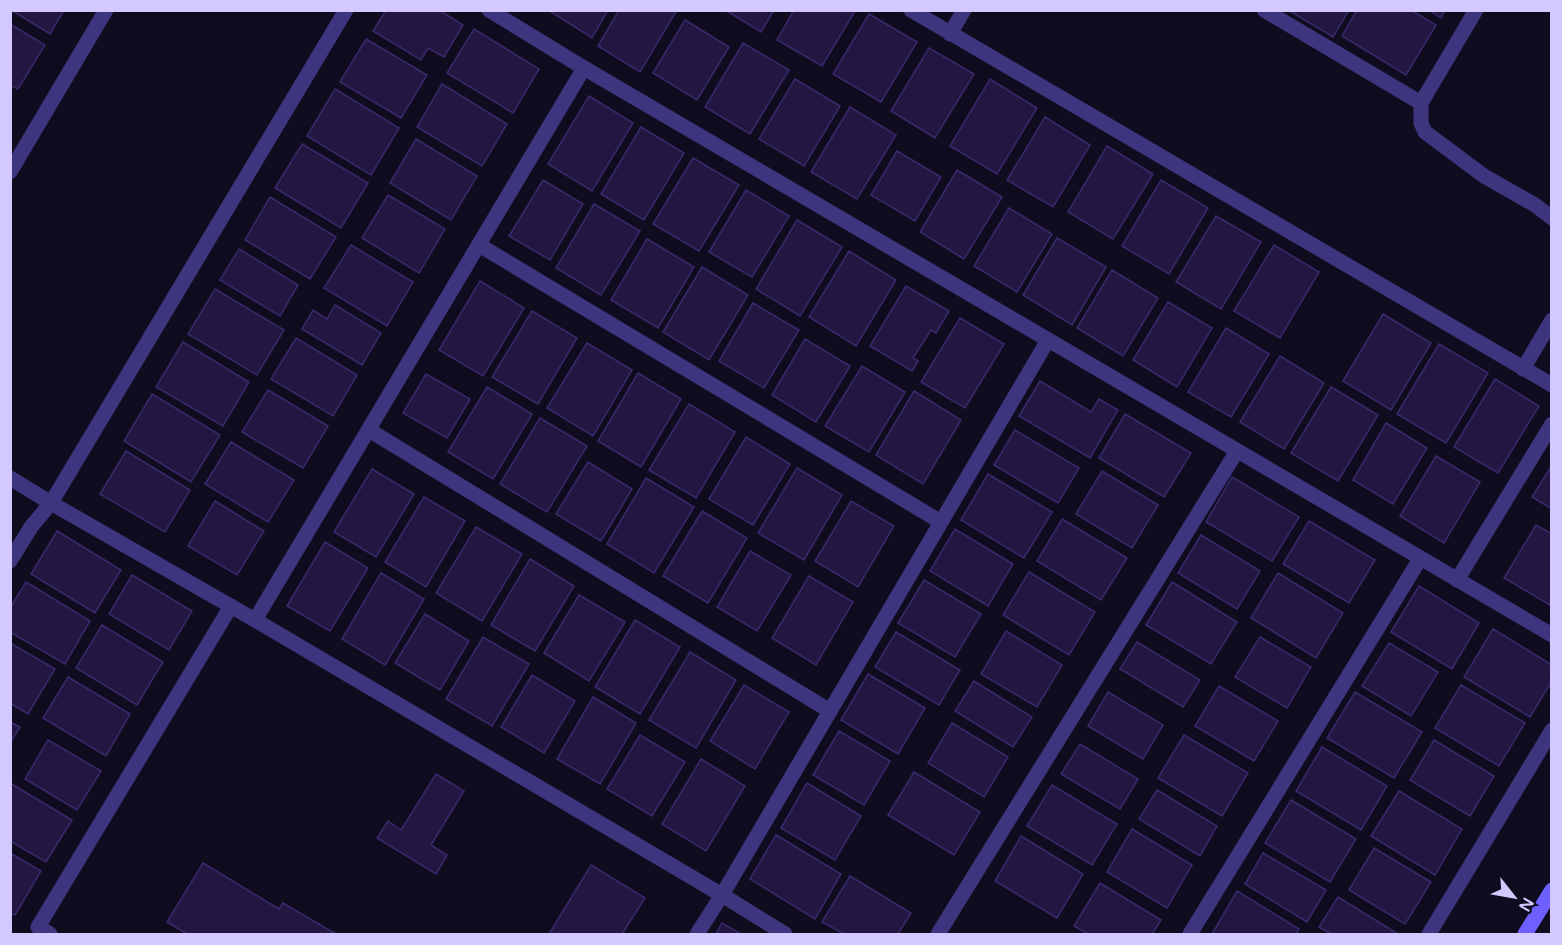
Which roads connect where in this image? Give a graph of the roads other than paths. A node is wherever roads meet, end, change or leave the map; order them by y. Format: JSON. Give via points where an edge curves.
{"nodes":[{"id":1,"x":106,"y":10,"type":"edge"},
{"id":2,"x":346,"y":10,"type":"edge"},
{"id":3,"x":489,"y":10,"type":"edge"},
{"id":4,"x":911,"y":10,"type":"edge"},
{"id":5,"x":964,"y":10,"type":"edge"},
{"id":6,"x":1264,"y":10,"type":"edge"},
{"id":7,"x":1476,"y":10,"type":"edge"},
{"id":8,"x":951,"y":34,"type":"junction"},
{"id":9,"x":584,"y":68,"type":"junction"},
{"id":10,"x":1421,"y":103,"type":"junction"},
{"id":11,"x":10,"y":171,"type":"edge"},
{"id":12,"x":1551,"y":218,"type":"edge"},
{"id":13,"x":479,"y":244,"type":"junction"},
{"id":14,"x":1551,"y":320,"type":"edge"},
{"id":15,"x":1048,"y":340,"type":"junction"},
{"id":16,"x":1523,"y":369,"type":"junction"},
{"id":17,"x":1551,"y":385,"type":"edge"},
{"id":18,"x":1551,"y":424,"type":"edge"},
{"id":19,"x":369,"y":430,"type":"junction"},
{"id":20,"x":1237,"y":451,"type":"junction"},
{"id":21,"x":10,"y":478,"type":"edge"},
{"id":22,"x":51,"y":503,"type":"junction"},
{"id":23,"x":941,"y":522,"type":"junction"},
{"id":24,"x":1420,"y":559,"type":"junction"},
{"id":25,"x":10,"y":561,"type":"edge"},
{"id":26,"x":1457,"y":580,"type":"junction"},
{"id":27,"x":231,"y":606,"type":"junction"},
{"id":28,"x":255,"y":620,"type":"junction"},
{"id":29,"x":1551,"y":635,"type":"edge"},
{"id":30,"x":831,"y":711,"type":"junction"},
{"id":31,"x":1551,"y":730,"type":"edge"},
{"id":32,"x":1551,"y":890,"type":"edge"},
{"id":33,"x":722,"y":895,"type":"junction"},
{"id":34,"x":50,"y":934,"type":"edge"},
{"id":35,"x":697,"y":934,"type":"edge"},
{"id":36,"x":785,"y":934,"type":"edge"},
{"id":37,"x":938,"y":934,"type":"edge"},
{"id":38,"x":1190,"y":934,"type":"edge"},
{"id":39,"x":1429,"y":934,"type":"edge"},
{"id":40,"x":1525,"y":934,"type":"edge"}],
"edges":[{"from":1,"to":11,"type":"lane"},
{"from":2,"to":22,"type":"lane"},
{"from":3,"to":9,"type":"lane"},
{"from":4,"to":8,"type":"lane"},
{"from":5,"to":8,"type":"lane"},
{"from":6,"to":10,"type":"lane"},
{"from":7,"to":10,"type":"lane"},
{"from":8,"to":16,"type":"lane"},
{"from":9,"to":13,"type":"lane"},
{"from":9,"to":15,"type":"lane"},
{"from":10,"to":12,"type":"lane","via":[[1425,132],[1484,176]]},
{"from":13,"to":19,"type":"lane"},
{"from":13,"to":23,"type":"lane"},
{"from":14,"to":16,"type":"lane"},
{"from":15,"to":20,"type":"lane"},
{"from":15,"to":23,"type":"lane"},
{"from":16,"to":17,"type":"lane"},
{"from":18,"to":26,"type":"lane"},
{"from":19,"to":28,"type":"lane"},
{"from":19,"to":30,"type":"lane"},
{"from":20,"to":24,"type":"lane"},
{"from":20,"to":37,"type":"lane"},
{"from":21,"to":22,"type":"lane"},
{"from":22,"to":25,"type":"lane"},
{"from":22,"to":27,"type":"lane"},
{"from":23,"to":30,"type":"lane"},
{"from":24,"to":26,"type":"lane"},
{"from":24,"to":38,"type":"lane"},
{"from":26,"to":29,"type":"lane"},
{"from":27,"to":28,"type":"lane"},
{"from":27,"to":34,"type":"lane","via":[[38,927]]},
{"from":28,"to":33,"type":"lane"},
{"from":30,"to":33,"type":"lane"},
{"from":31,"to":39,"type":"lane"},
{"from":32,"to":40,"type":"main road"},
{"from":33,"to":35,"type":"lane"},
{"from":33,"to":36,"type":"lane"}]}
